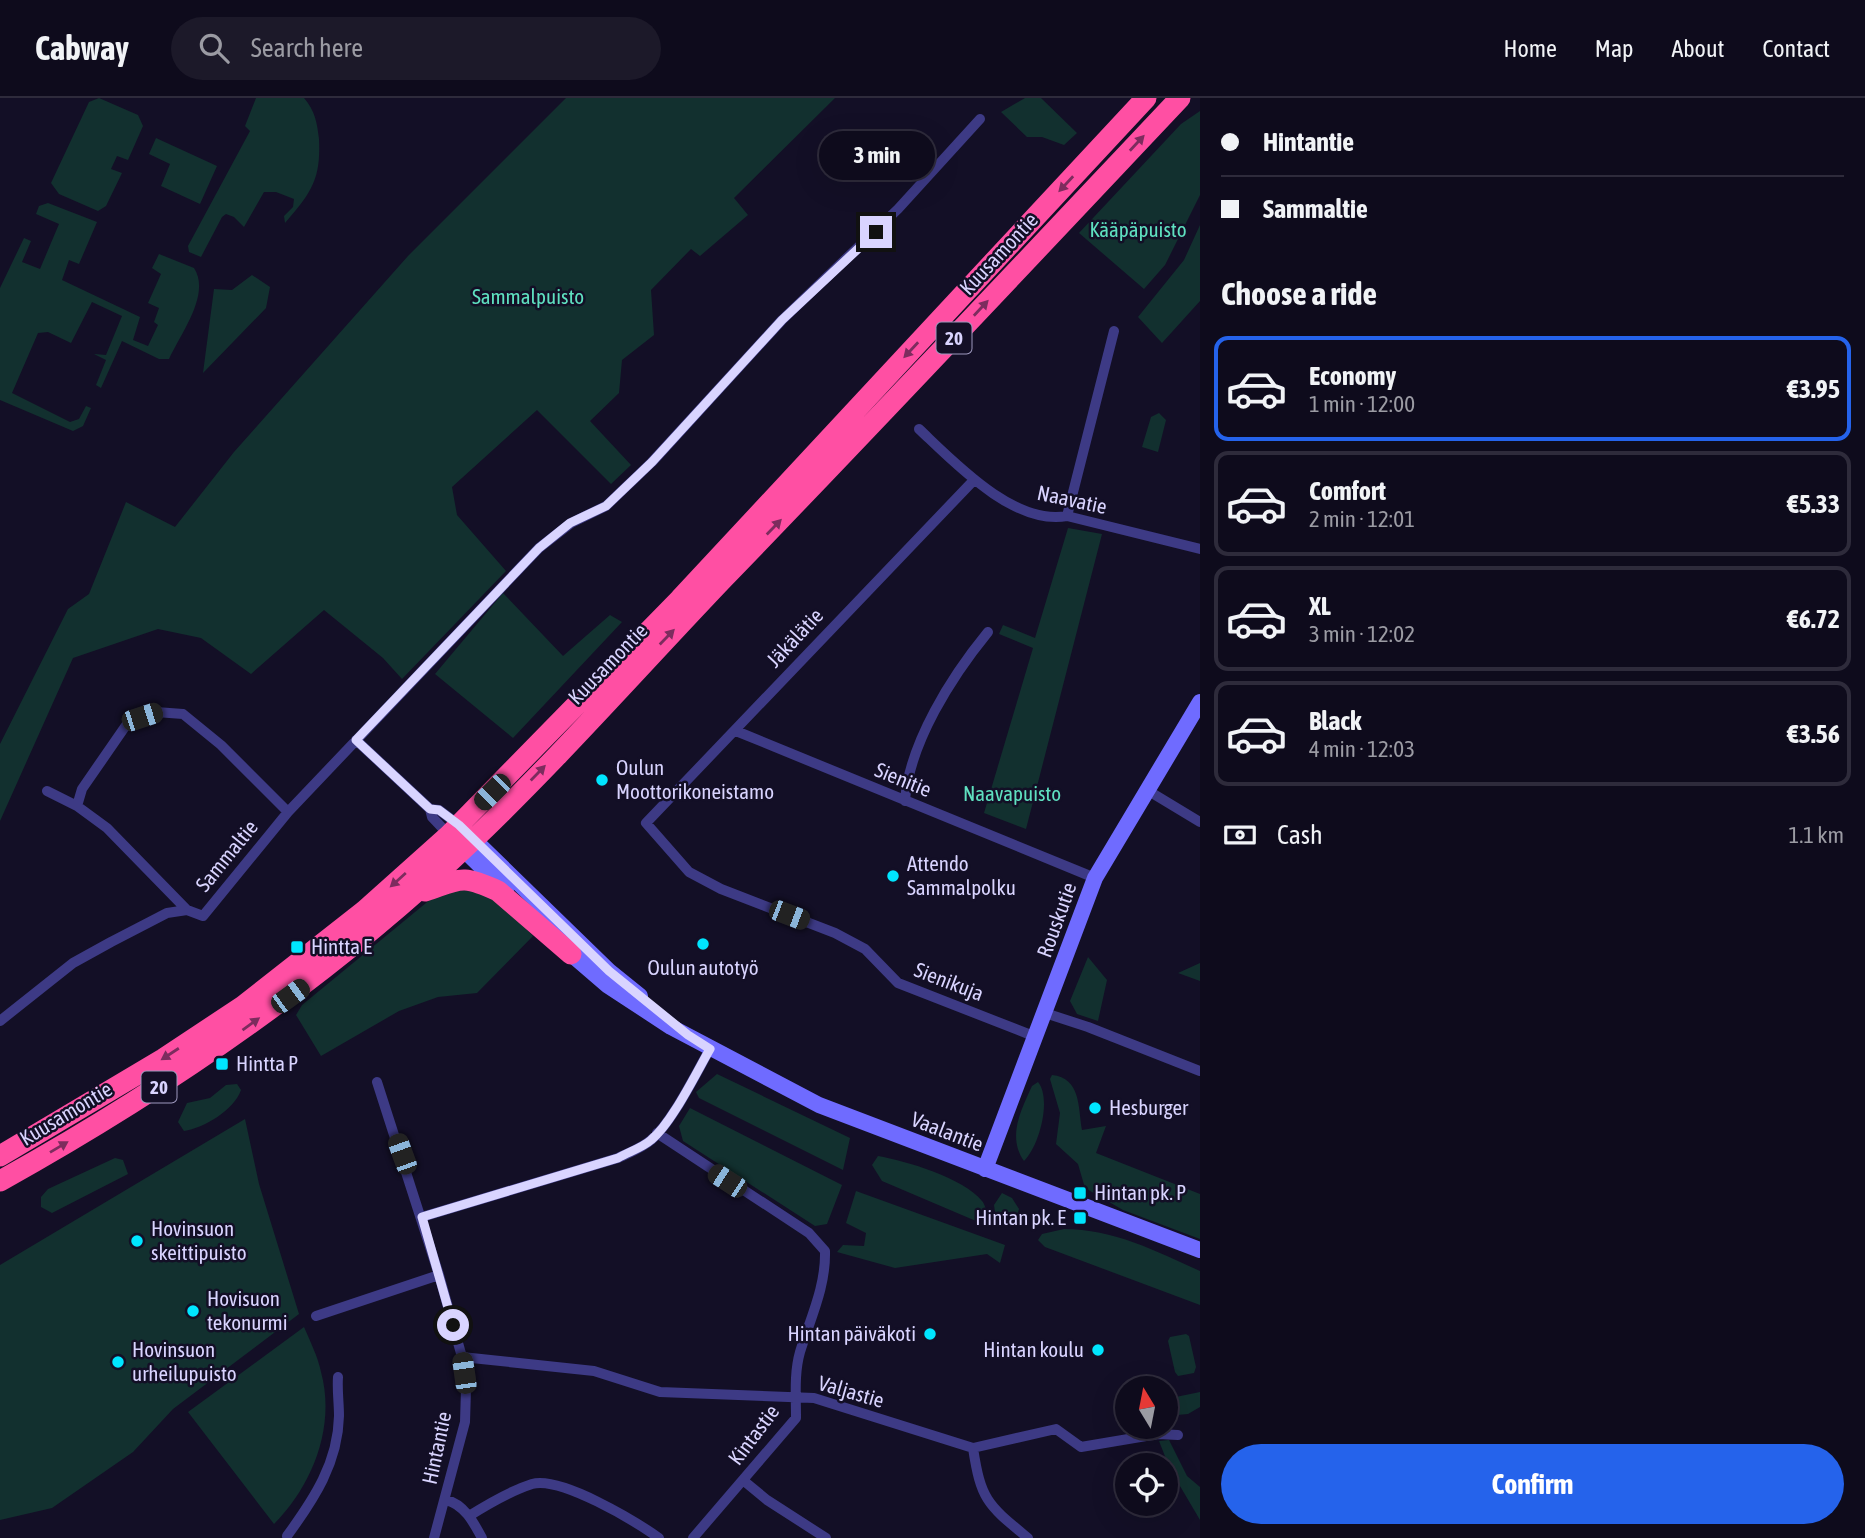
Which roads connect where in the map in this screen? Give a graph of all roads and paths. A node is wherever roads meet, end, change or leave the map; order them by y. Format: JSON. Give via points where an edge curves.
{"nodes":[{"id":1,"x":1146,"y":98,"type":"edge"},
{"id":2,"x":1180,"y":98,"type":"edge"},
{"id":3,"x":980,"y":119,"type":"dead end"},
{"id":4,"x":1114,"y":331,"type":"dead end"},
{"id":5,"x":919,"y":429,"type":"dead end"},
{"id":6,"x":974,"y":480,"type":"junction"},
{"id":7,"x":1067,"y":516,"type":"junction"},
{"id":8,"x":1200,"y":549,"type":"edge"},
{"id":9,"x":988,"y":632,"type":"dead end"},
{"id":10,"x":1200,"y":702,"type":"edge"},
{"id":11,"x":736,"y":731,"type":"junction"},
{"id":12,"x":356,"y":740,"type":"junction"},
{"id":13,"x":1147,"y":790,"type":"junction"},
{"id":14,"x":47,"y":791,"type":"dead end"},
{"id":15,"x":905,"y":801,"type":"junction"},
{"id":16,"x":77,"y":806,"type":"junction"},
{"id":17,"x":288,"y":812,"type":"junction"},
{"id":18,"x":1200,"y":822,"type":"edge"},
{"id":19,"x":646,"y":823,"type":"joint"},
{"id":20,"x":461,"y":837,"type":"junction"},
{"id":21,"x":1095,"y":878,"type":"junction"},
{"id":22,"x":413,"y":895,"type":"junction"},
{"id":23,"x":187,"y":910,"type":"junction"},
{"id":24,"x":570,"y":954,"type":"junction"},
{"id":25,"x":1045,"y":1013,"type":"junction"},
{"id":26,"x":0,"y":1021,"type":"edge"},
{"id":27,"x":688,"y":1035,"type":"junction"},
{"id":28,"x":1036,"y":1037,"type":"junction"},
{"id":29,"x":710,"y":1049,"type":"junction"},
{"id":30,"x":1200,"y":1071,"type":"edge"},
{"id":31,"x":377,"y":1082,"type":"dead end"},
{"id":32,"x":657,"y":1133,"type":"junction"},
{"id":33,"x":0,"y":1156,"type":"edge"},
{"id":34,"x":985,"y":1168,"type":"junction"},
{"id":35,"x":0,"y":1181,"type":"edge"},
{"id":36,"x":422,"y":1217,"type":"junction"},
{"id":37,"x":1200,"y":1250,"type":"edge"},
{"id":38,"x":439,"y":1275,"type":"junction"},
{"id":39,"x":316,"y":1316,"type":"dead end"},
{"id":40,"x":462,"y":1357,"type":"junction"},
{"id":41,"x":338,"y":1377,"type":"dead end"},
{"id":42,"x":796,"y":1398,"type":"junction"},
{"id":43,"x":1128,"y":1439,"type":"edge"},
{"id":44,"x":973,"y":1448,"type":"junction"},
{"id":45,"x":744,"y":1481,"type":"junction"},
{"id":46,"x":446,"y":1500,"type":"junction"},
{"id":47,"x":469,"y":1516,"type":"junction"},
{"id":48,"x":287,"y":1537,"type":"edge"},
{"id":49,"x":434,"y":1538,"type":"edge"},
{"id":50,"x":482,"y":1538,"type":"edge"},
{"id":51,"x":659,"y":1538,"type":"edge"},
{"id":52,"x":693,"y":1538,"type":"edge"},
{"id":53,"x":826,"y":1538,"type":"edge"},
{"id":54,"x":1028,"y":1538,"type":"edge"}],
"edges":[{"from":1,"to":20,"type":"highway","name":"Kuusamontie","number":"20","one_way":true},
{"from":20,"to":2,"type":"highway","name":"Kuusamontie","number":"20","one_way":true,"via":[[856,444]]},
{"from":3,"to":12,"type":"street","name":"Sammaltie","via":[[898,209],[782,320],[652,462],[606,506],[570,523],[539,548]]},
{"from":4,"to":7,"type":"street"},
{"from":5,"to":6,"type":"street","name":"Naavatie"},
{"from":6,"to":7,"type":"street","name":"Naavatie","via":[[1032,513]]},
{"from":6,"to":11,"type":"street","name":"Jäkälätie"},
{"from":7,"to":8,"type":"street","name":"Naavatie"},
{"from":9,"to":15,"type":"street","via":[[941,699],[920,745]]},
{"from":10,"to":13,"type":"street","name":"Rouskutie"},
{"from":11,"to":15,"type":"street","name":"Sienitie"},
{"from":11,"to":19,"type":"street","name":"Jäkälätie"},
{"from":12,"to":17,"type":"street","name":"Sammaltie"},
{"from":12,"to":20,"type":"street","via":[[430,809],[439,810]]},
{"from":13,"to":18,"type":"street"},
{"from":13,"to":21,"type":"street","name":"Rouskutie"},
{"from":14,"to":16,"type":"street"},
{"from":15,"to":21,"type":"street","name":"Sienitie"},
{"from":16,"to":17,"type":"street","via":[[82,789],[129,721],[156,712],[183,713]]},
{"from":16,"to":23,"type":"street","via":[[126,844]]},
{"from":17,"to":23,"type":"street","name":"Sammaltie","via":[[203,916]]},
{"from":19,"to":28,"type":"street","name":"Sienikuja","via":[[690,872],[865,949],[898,983]]},
{"from":20,"to":22,"type":"highway","name":"Kuusamontie","number":"20"},
{"from":20,"to":24,"type":"street","name":"Vaalantie"},
{"from":20,"to":27,"type":"street","name":"Vaalantie","via":[[609,971]]},
{"from":20,"to":33,"type":"highway","name":"Kuusamontie","number":"20","one_way":true,"via":[[243,1006]]},
{"from":21,"to":25,"type":"street","name":"Rouskutie"},
{"from":22,"to":24,"type":"highway","via":[[456,879],[485,885],[498,891]]},
{"from":35,"to":22,"type":"highway","name":"Kuusamontie","number":"20","one_way":true,"via":[[213,1051],[310,982]]},
{"from":23,"to":26,"type":"street","name":"Sammaltie","via":[[167,913],[73,963]]},
{"from":24,"to":27,"type":"street","name":"Vaalantie","via":[[607,985]]},
{"from":25,"to":28,"type":"street","name":"Rouskutie"},
{"from":25,"to":30,"type":"street"},
{"from":27,"to":29,"type":"street","name":"Vaalantie"},
{"from":28,"to":34,"type":"street","name":"Rouskutie"},
{"from":29,"to":32,"type":"street"},
{"from":29,"to":34,"type":"street","name":"Vaalantie","via":[[820,1105]]},
{"from":31,"to":36,"type":"street","name":"Hintantie"},
{"from":32,"to":36,"type":"street","via":[[618,1158]]},
{"from":32,"to":42,"type":"street","name":"Kintastie","via":[[809,1233],[825,1251],[814,1315],[799,1354]]},
{"from":34,"to":37,"type":"street","name":"Vaalantie"},
{"from":36,"to":38,"type":"street","name":"Hintantie"},
{"from":38,"to":39,"type":"street"},
{"from":38,"to":40,"type":"street","name":"Hintantie"},
{"from":40,"to":42,"type":"street","name":"Valjastie","via":[[594,1371],[660,1392]]},
{"from":40,"to":46,"type":"street","name":"Hintantie","via":[[465,1422]]},
{"from":41,"to":48,"type":"street","via":[[339,1416],[332,1455],[317,1496]]},
{"from":42,"to":44,"type":"street","name":"Valjastie","via":[[814,1398]]},
{"from":42,"to":45,"type":"street","name":"Kintastie","via":[[796,1418]]},
{"from":43,"to":44,"type":"street","via":[[1081,1447],[1056,1429]]},
{"from":44,"to":54,"type":"street","via":[[989,1506]]},
{"from":45,"to":52,"type":"street","name":"Kintastie"},
{"from":45,"to":53,"type":"street"},
{"from":46,"to":47,"type":"street"},
{"from":46,"to":49,"type":"street","name":"Hintantie"},
{"from":47,"to":50,"type":"street"},
{"from":47,"to":51,"type":"street","via":[[534,1484],[550,1484]]}]}
